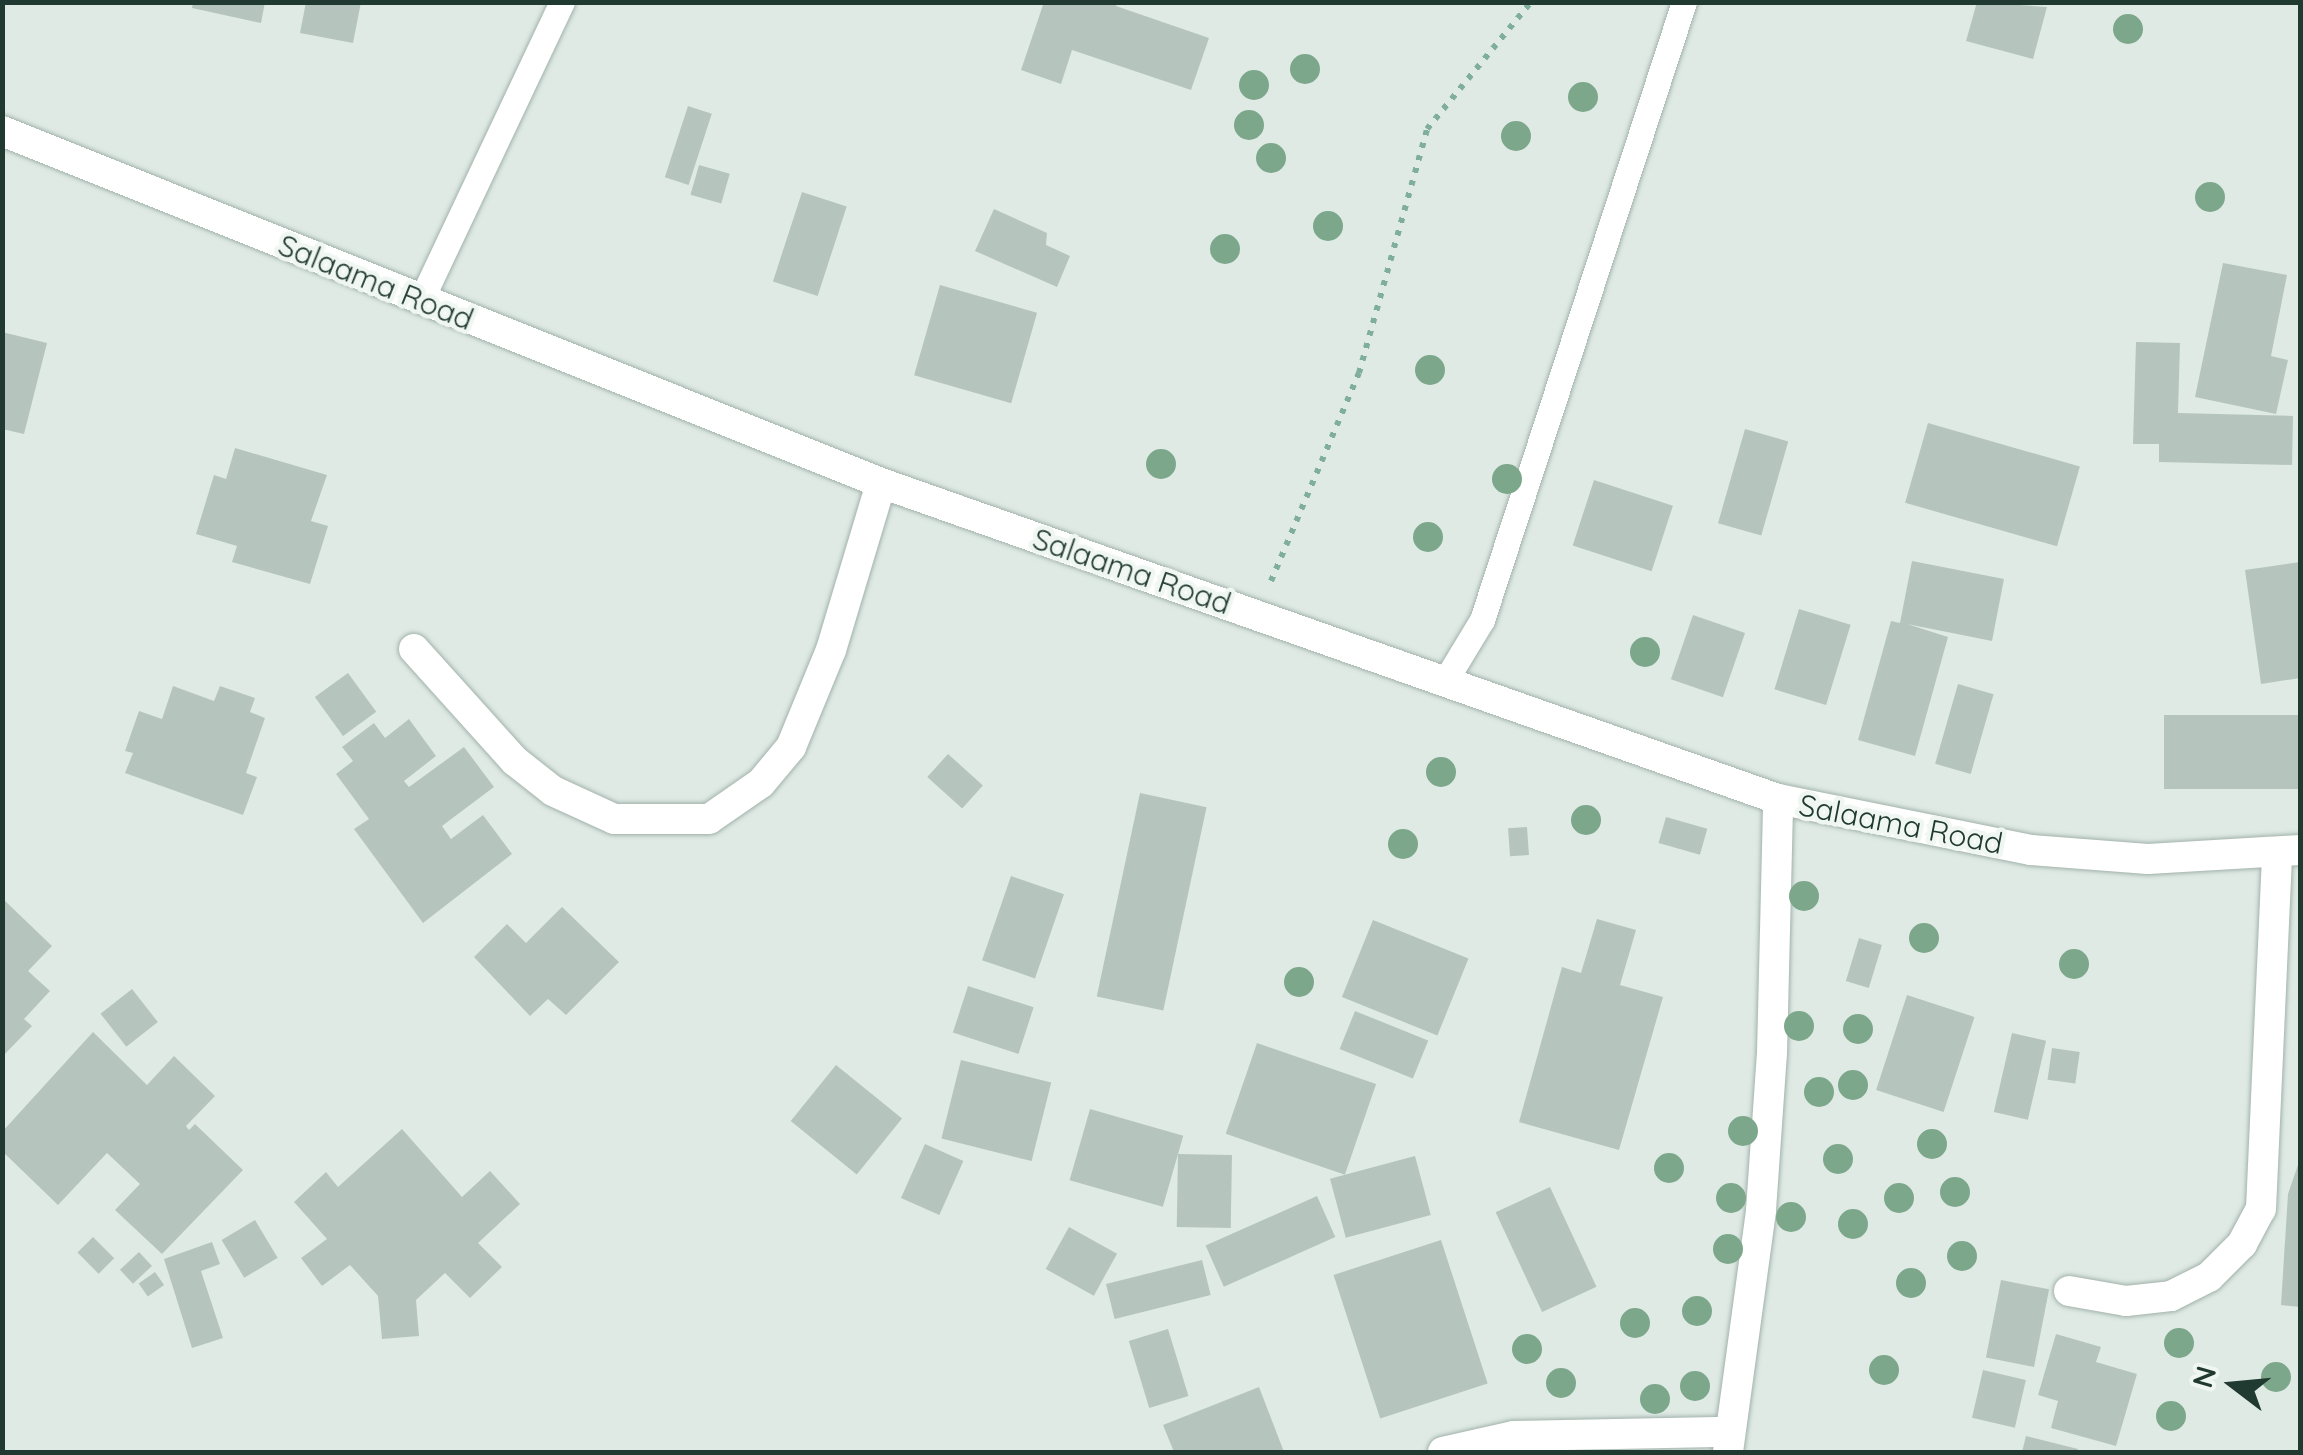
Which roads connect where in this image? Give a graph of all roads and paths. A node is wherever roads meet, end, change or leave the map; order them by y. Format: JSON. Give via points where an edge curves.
{"nodes":[{"id":1,"x":562,"y":2,"type":"edge"},
{"id":2,"x":1531,"y":2,"type":"edge"},
{"id":3,"x":1684,"y":2,"type":"edge"},
{"id":4,"x":2,"y":131,"type":"edge"},
{"id":5,"x":422,"y":300,"type":"junction"},
{"id":6,"x":880,"y":483,"type":"junction"},
{"id":7,"x":1256,"y":614,"type":"junction"},
{"id":8,"x":414,"y":648,"type":"dead end"},
{"id":9,"x":1445,"y":681,"type":"junction"},
{"id":10,"x":1778,"y":799,"type":"junction"},
{"id":11,"x":2289,"y":851,"type":"edge"},
{"id":12,"x":2069,"y":1290,"type":"dead end"},
{"id":13,"x":1729,"y":1442,"type":"edge"},
{"id":14,"x":1444,"y":1452,"type":"edge"}],
"edges":[{"from":1,"to":5,"type":"lane"},
{"from":2,"to":7,"type":"path","via":[[1427,128],[1358,373]]},
{"from":3,"to":9,"type":"lane","via":[[1482,620]]},
{"from":4,"to":5,"type":"street","name":"Salaama Road"},
{"from":5,"to":6,"type":"street","name":"Salaama Road"},
{"from":6,"to":7,"type":"street","name":"Salaama Road"},
{"from":6,"to":8,"type":"street","via":[[831,650],[791,747],[761,783],[709,820],[614,818],[553,791],[515,761]]},
{"from":7,"to":9,"type":"street","name":"Salaama Road"},
{"from":9,"to":10,"type":"street","name":"Salaama Road"},
{"from":10,"to":11,"type":"street","name":"Salaama Road","via":[[2031,850],[2148,858]]},
{"from":10,"to":13,"type":"street","via":[[1762,1190]]},
{"from":11,"to":12,"type":"street","via":[[2260,1209],[2242,1244],[2209,1277],[2171,1296],[2126,1301]]},
{"from":13,"to":14,"type":"street","via":[[1514,1436]]}]}
